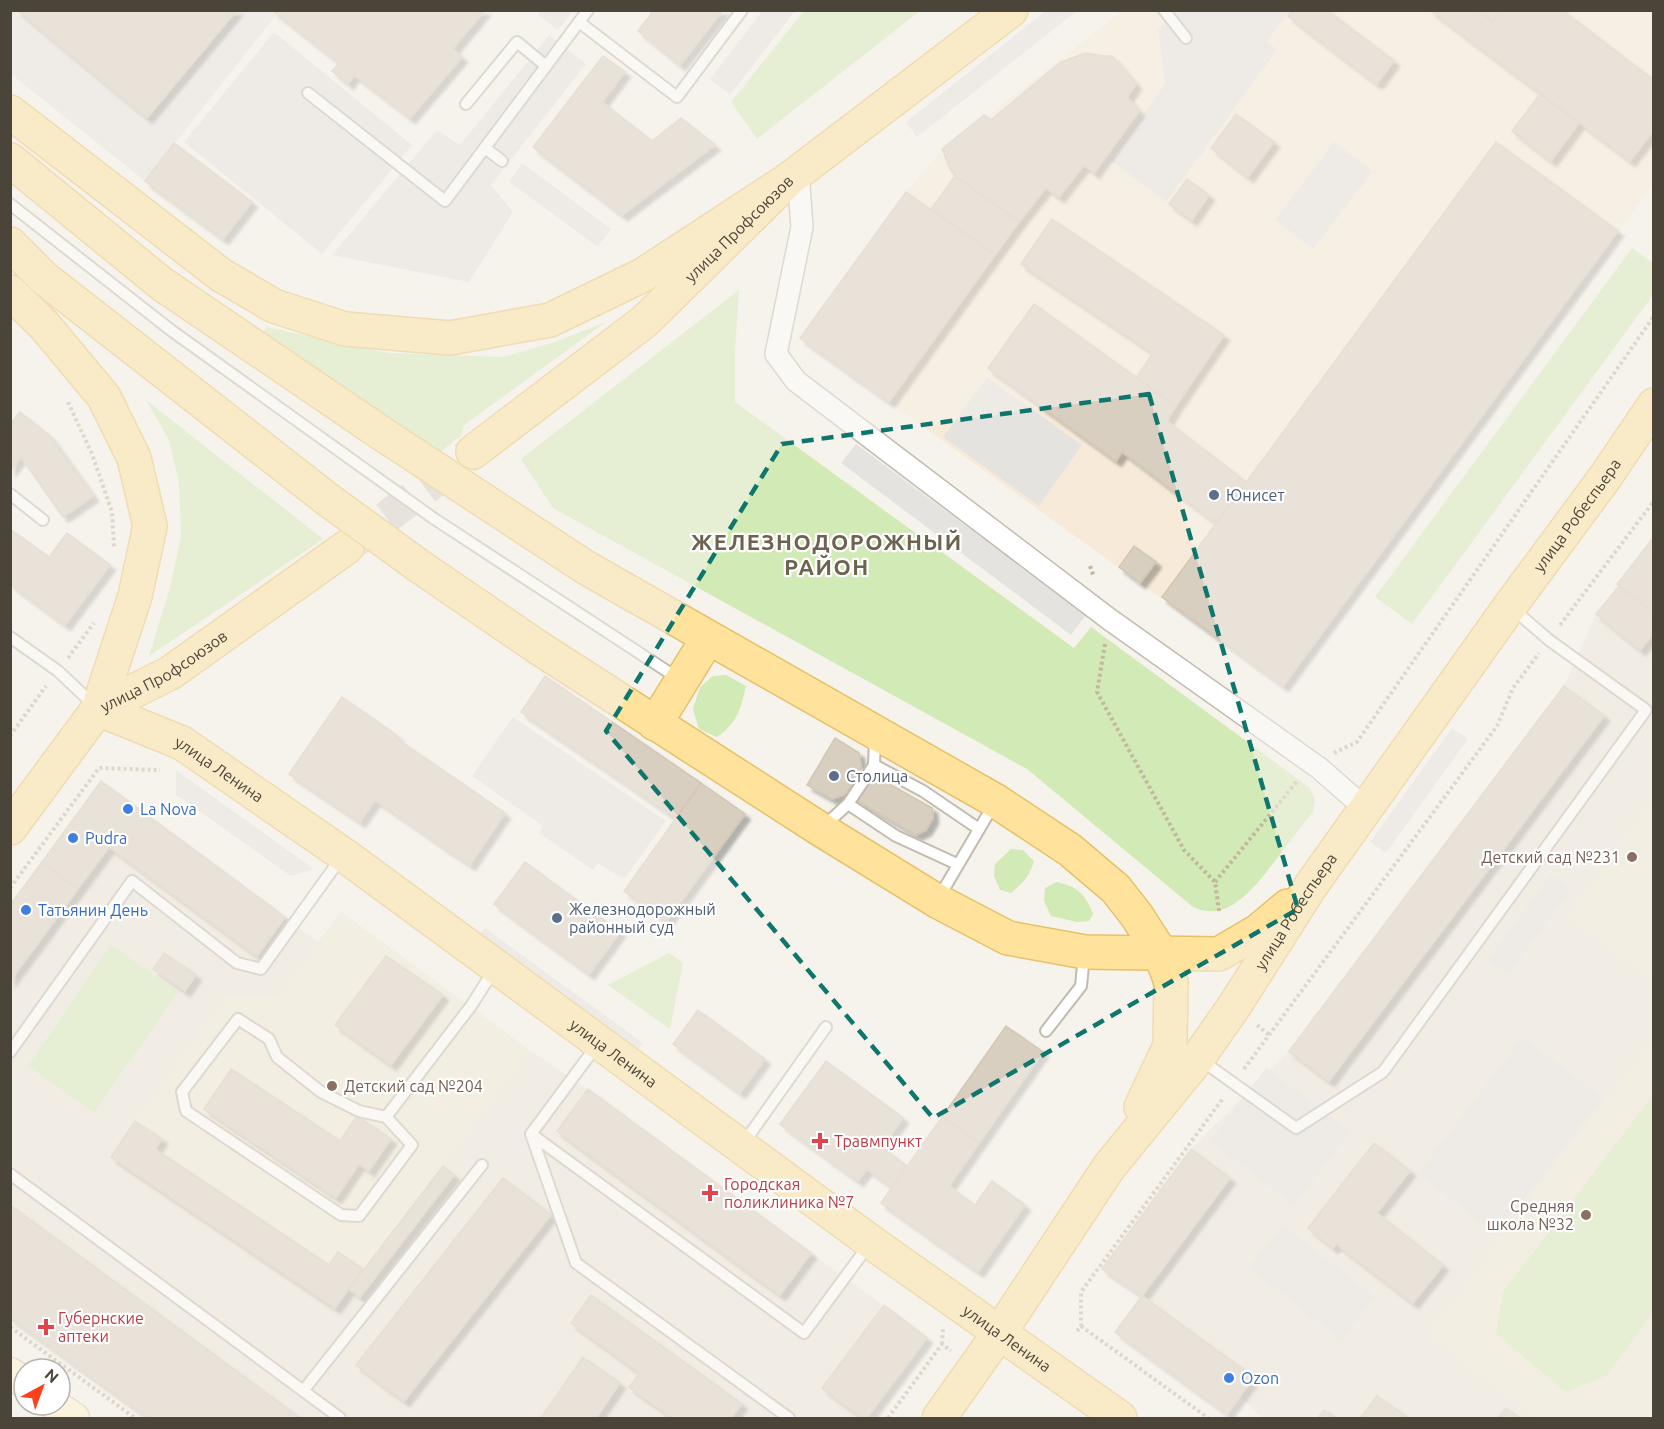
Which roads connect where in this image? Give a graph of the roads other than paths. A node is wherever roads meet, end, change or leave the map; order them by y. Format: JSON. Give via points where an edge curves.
{"nodes":[{"id":1,"x":588,"y":10,"type":"edge"},
{"id":2,"x":742,"y":10,"type":"edge"},
{"id":3,"x":1011,"y":10,"type":"edge"},
{"id":4,"x":1164,"y":10,"type":"edge"},
{"id":5,"x":579,"y":22,"type":"junction"},
{"id":6,"x":1186,"y":38,"type":"dead end"},
{"id":7,"x":546,"y":66,"type":"junction"},
{"id":8,"x":308,"y":93,"type":"dead end"},
{"id":9,"x":466,"y":104,"type":"dead end"},
{"id":10,"x":10,"y":112,"type":"edge"},
{"id":11,"x":485,"y":148,"type":"junction"},
{"id":12,"x":10,"y":160,"type":"edge"},
{"id":13,"x":502,"y":161,"type":"dead end"},
{"id":14,"x":793,"y":176,"type":"junction"},
{"id":15,"x":10,"y":204,"type":"edge"},
{"id":16,"x":10,"y":244,"type":"edge"},
{"id":17,"x":10,"y":292,"type":"edge"},
{"id":18,"x":1653,"y":405,"type":"edge"},
{"id":19,"x":472,"y":452,"type":"tunnel mouth"},
{"id":20,"x":10,"y":494,"type":"edge"},
{"id":21,"x":43,"y":519,"type":"dead end"},
{"id":22,"x":347,"y":547,"type":"tunnel mouth"},
{"id":23,"x":1510,"y":606,"type":"junction"},
{"id":24,"x":10,"y":637,"type":"edge"},
{"id":25,"x":708,"y":638,"type":"junction"},
{"id":26,"x":682,"y":681,"type":"junction"},
{"id":27,"x":1653,"y":701,"type":"edge"},
{"id":28,"x":98,"y":709,"type":"junction"},
{"id":29,"x":1646,"y":710,"type":"junction"},
{"id":30,"x":655,"y":724,"type":"junction"},
{"id":31,"x":875,"y":732,"type":"junction"},
{"id":32,"x":874,"y":765,"type":"junction"},
{"id":33,"x":996,"y":801,"type":"junction"},
{"id":34,"x":848,"y":804,"type":"junction"},
{"id":35,"x":1366,"y":809,"type":"junction"},
{"id":36,"x":10,"y":828,"type":"edge"},
{"id":37,"x":820,"y":829,"type":"junction"},
{"id":38,"x":979,"y":829,"type":"junction"},
{"id":39,"x":344,"y":855,"type":"junction"},
{"id":40,"x":957,"y":864,"type":"junction"},
{"id":41,"x":1310,"y":887,"type":"junction"},
{"id":42,"x":937,"y":901,"type":"junction"},
{"id":43,"x":1085,"y":952,"type":"junction"},
{"id":44,"x":1160,"y":952,"type":"junction"},
{"id":45,"x":496,"y":967,"type":"junction"},
{"id":46,"x":826,"y":1027,"type":"dead end"},
{"id":47,"x":1046,"y":1031,"type":"dead end"},
{"id":48,"x":599,"y":1042,"type":"junction"},
{"id":49,"x":10,"y":1052,"type":"edge"},
{"id":50,"x":1198,"y":1058,"type":"junction"},
{"id":51,"x":386,"y":1117,"type":"junction"},
{"id":52,"x":531,"y":1134,"type":"junction"},
{"id":53,"x":741,"y":1147,"type":"junction"},
{"id":54,"x":482,"y":1165,"type":"dead end"},
{"id":55,"x":1109,"y":1167,"type":"junction"},
{"id":56,"x":10,"y":1174,"type":"edge"},
{"id":57,"x":871,"y":1242,"type":"junction"},
{"id":58,"x":1000,"y":1332,"type":"junction"},
{"id":59,"x":303,"y":1391,"type":"junction"},
{"id":60,"x":340,"y":1419,"type":"edge"},
{"id":61,"x":789,"y":1419,"type":"edge"},
{"id":62,"x":939,"y":1419,"type":"edge"},
{"id":63,"x":1120,"y":1419,"type":"edge"}],
"edges":[{"from":1,"to":5,"type":"lane"},
{"from":2,"to":5,"type":"lane","via":[[677,97]]},
{"from":3,"to":14,"type":"main road","name":"улица Профсоюзов"},
{"from":4,"to":6,"type":"lane"},
{"from":5,"to":7,"type":"lane"},
{"from":7,"to":9,"type":"lane","via":[[517,42]]},
{"from":7,"to":11,"type":"lane"},
{"from":8,"to":11,"type":"lane","via":[[445,201]]},
{"from":10,"to":14,"type":"main road","via":[[221,275],[274,306],[345,329],[450,338],[550,320],[643,275]]},
{"from":11,"to":13,"type":"lane"},
{"from":12,"to":25,"type":"main road","bridge":true,"via":[[162,284],[313,388],[585,567]]},
{"from":14,"to":19,"type":"main road","name":"улица Профсоюзов","via":[[645,321]]},
{"from":14,"to":35,"type":"street","via":[[802,227],[776,354],[796,381],[1109,619],[1311,763]]},
{"from":15,"to":26,"type":"lane","via":[[172,332],[433,518]]},
{"from":16,"to":30,"type":"main road","bridge":true,"via":[[44,278],[327,499],[418,566]]},
{"from":17,"to":28,"type":"main road","via":[[104,397],[134,458],[150,526],[135,596]]},
{"from":18,"to":23,"type":"main road","name":"улица Робеспьера"},
{"from":20,"to":21,"type":"lane"},
{"from":22,"to":28,"type":"main road","name":"улица Профсоюзов","via":[[170,673]]},
{"from":23,"to":29,"type":"lane","via":[[1549,640]]},
{"from":23,"to":35,"type":"main road","name":"улица Робеспьера"},
{"from":24,"to":28,"type":"lane","via":[[58,671]]},
{"from":25,"to":26,"type":"main road"},
{"from":25,"to":31,"type":"main road"},
{"from":26,"to":30,"type":"main road"},
{"from":27,"to":29,"type":"lane"},
{"from":28,"to":36,"type":"main road","name":"улица Профсоюзов"},
{"from":28,"to":39,"type":"main road","name":"улица Ленина","via":[[182,743]]},
{"from":29,"to":50,"type":"lane","via":[[1383,1072],[1296,1128]]},
{"from":30,"to":37,"type":"main road"},
{"from":31,"to":32,"type":"lane"},
{"from":31,"to":33,"type":"main road"},
{"from":32,"to":34,"type":"lane"},
{"from":32,"to":38,"type":"lane","via":[[923,791]]},
{"from":33,"to":38,"type":"lane"},
{"from":33,"to":44,"type":"main road","via":[[1070,850],[1116,889]]},
{"from":34,"to":37,"type":"lane"},
{"from":34,"to":40,"type":"lane","via":[[896,836]]},
{"from":35,"to":41,"type":"main road","name":"улица Робеспьера"},
{"from":37,"to":42,"type":"main road"},
{"from":38,"to":40,"type":"lane"},
{"from":39,"to":45,"type":"main road","name":"улица Ленина"},
{"from":39,"to":49,"type":"lane","via":[[261,969],[237,963],[132,881]]},
{"from":40,"to":42,"type":"lane"},
{"from":41,"to":44,"type":"main road","via":[[1258,931],[1218,954]]},
{"from":41,"to":50,"type":"main road","name":"улица Робеспьера"},
{"from":42,"to":43,"type":"main road","via":[[1008,938]]},
{"from":43,"to":44,"type":"main road"},
{"from":43,"to":47,"type":"lane","via":[[1081,986]]},
{"from":44,"to":55,"type":"main road","via":[[1171,982],[1170,1046]]},
{"from":45,"to":48,"type":"main road","name":"улица Ленина"},
{"from":45,"to":51,"type":"lane"},
{"from":46,"to":53,"type":"lane"},
{"from":48,"to":52,"type":"lane"},
{"from":48,"to":53,"type":"main road","name":"улица Ленина"},
{"from":50,"to":55,"type":"main road","name":"улица Робеспьера"},
{"from":51,"to":51,"type":"lane","via":[[412,1145],[359,1216],[341,1215],[186,1111],[182,1092],[238,1018],[269,1039],[278,1057],[321,1092],[359,1111]]},
{"from":52,"to":57,"type":"lane","via":[[804,1333]]},
{"from":52,"to":61,"type":"lane","via":[[576,1263]]},
{"from":53,"to":57,"type":"main road","name":"улица Ленина"},
{"from":54,"to":59,"type":"lane"},
{"from":55,"to":58,"type":"main road","name":"улица Робеспьера"},
{"from":56,"to":59,"type":"lane"},
{"from":57,"to":58,"type":"main road","name":"улица Ленина"},
{"from":58,"to":62,"type":"main road","name":"улица Робеспьера"},
{"from":58,"to":63,"type":"main road","name":"улица Ленина"},
{"from":59,"to":60,"type":"lane"}]}
